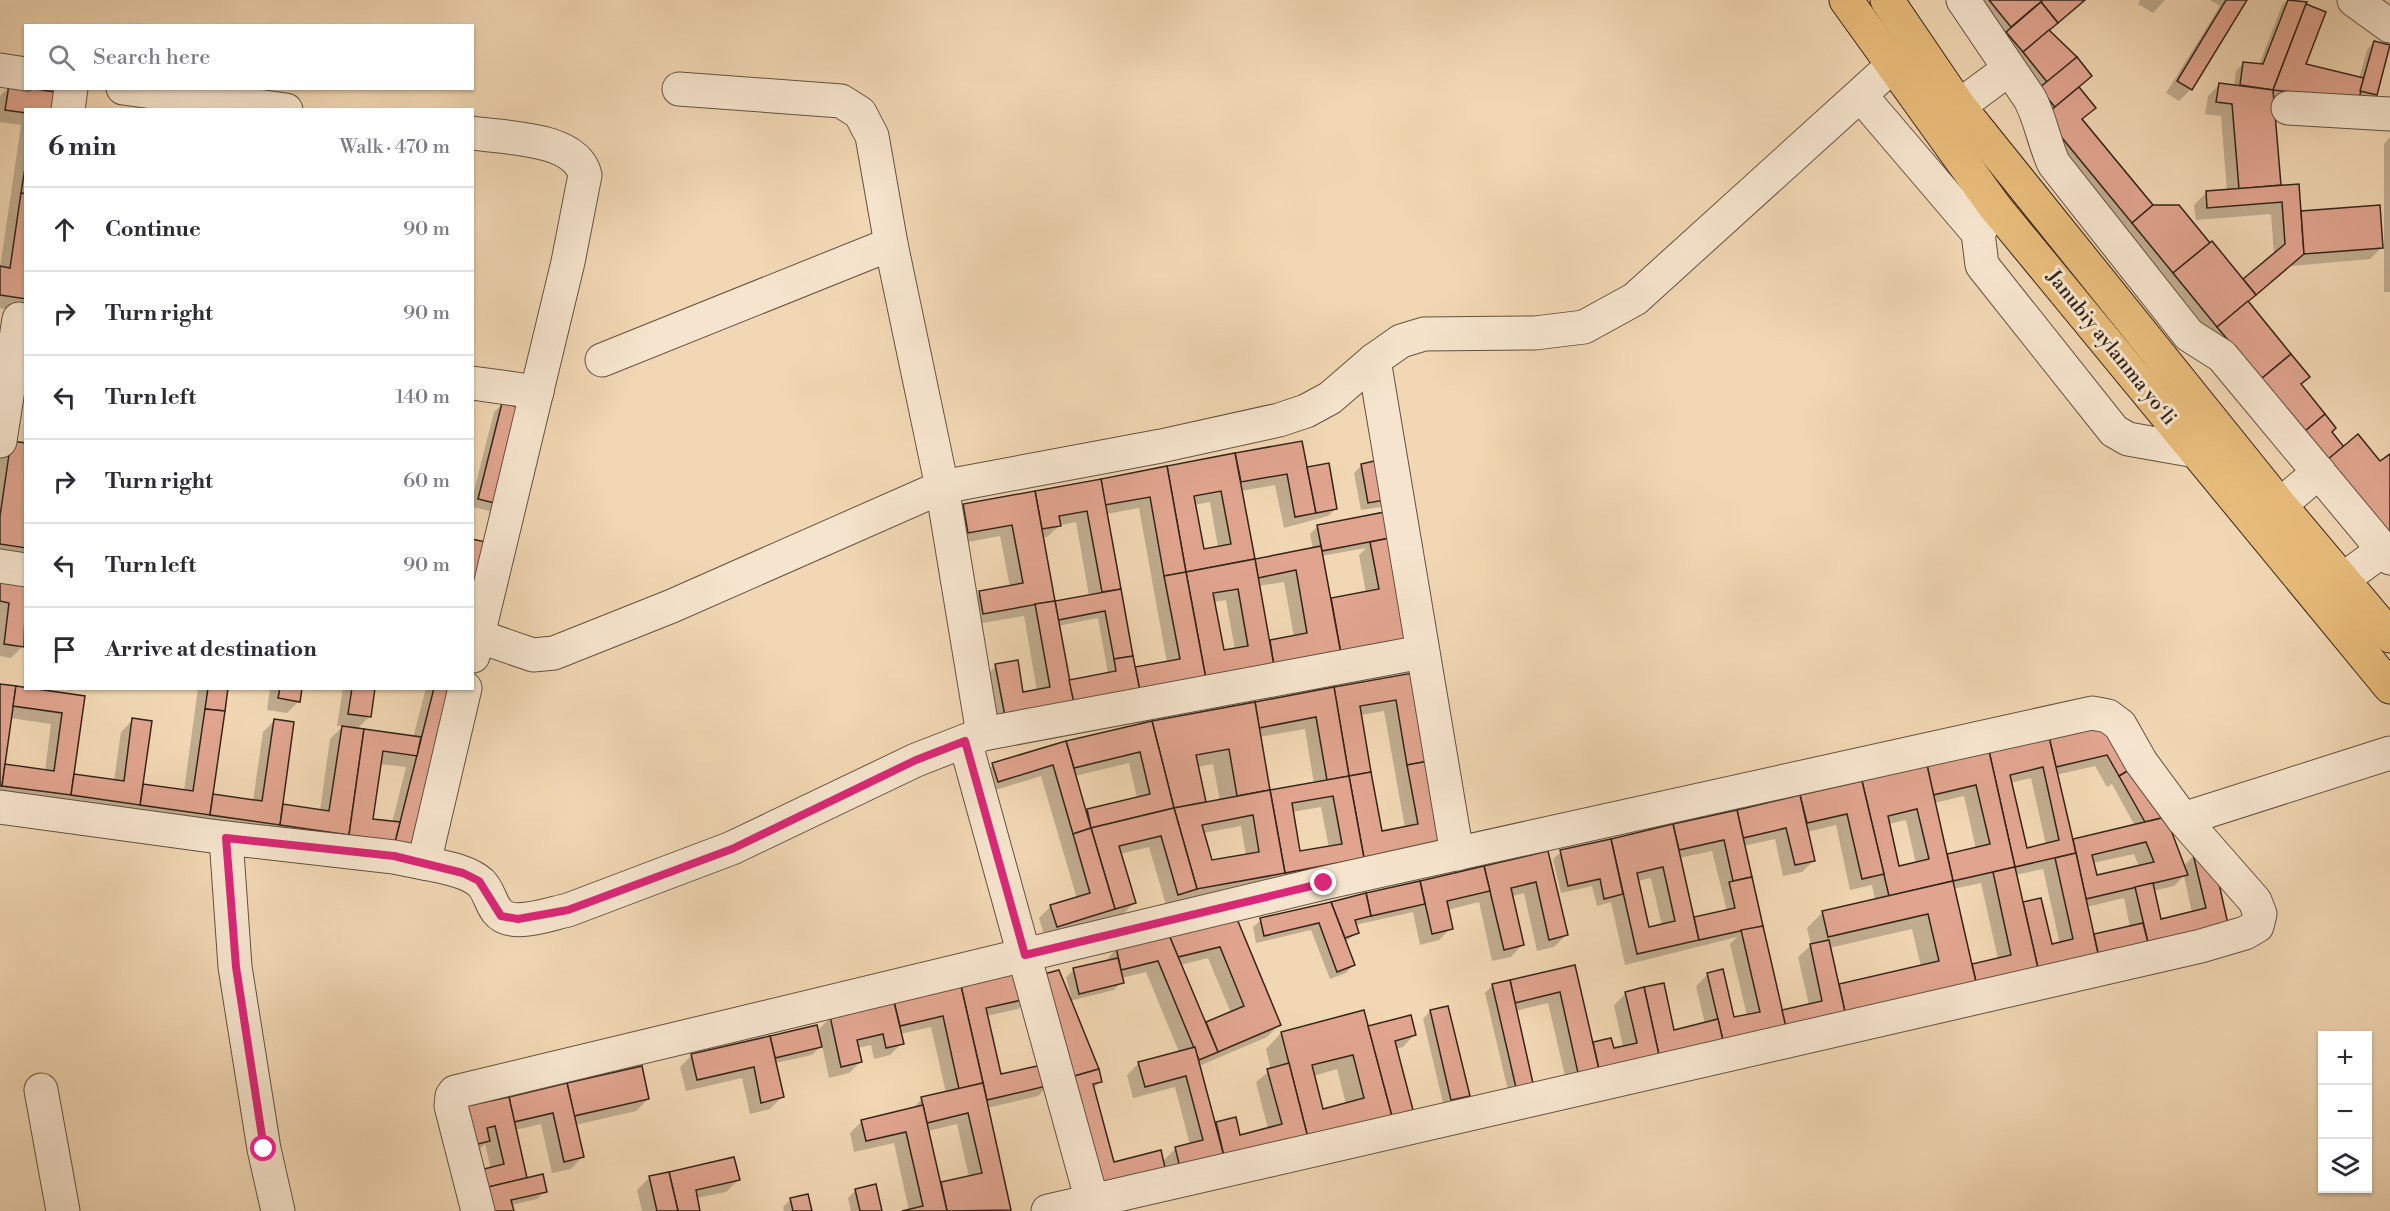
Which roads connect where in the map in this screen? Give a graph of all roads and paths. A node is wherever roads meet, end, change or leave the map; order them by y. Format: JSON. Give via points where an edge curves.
{"nodes":[{"id":1,"x":1846,"y":0,"type":"edge"},
{"id":2,"x":1887,"y":0,"type":"edge"},
{"id":3,"x":1963,"y":0,"type":"edge"},
{"id":4,"x":2354,"y":0,"type":"edge"},
{"id":5,"x":2390,"y":26,"type":"edge"},
{"id":6,"x":1892,"y":66,"type":"junction"},
{"id":7,"x":2009,"y":69,"type":"junction"},
{"id":8,"x":0,"y":70,"type":"edge"},
{"id":9,"x":24,"y":74,"type":"edge"},
{"id":10,"x":679,"y":89,"type":"dead end"},
{"id":11,"x":71,"y":90,"type":"edge"},
{"id":12,"x":138,"y":90,"type":"edge"},
{"id":13,"x":1861,"y":96,"type":"junction"},
{"id":14,"x":1959,"y":106,"type":"junction"},
{"id":15,"x":68,"y":108,"type":"edge"},
{"id":16,"x":271,"y":108,"type":"edge"},
{"id":17,"x":2288,"y":108,"type":"dead end"},
{"id":18,"x":2390,"y":114,"type":"edge"},
{"id":19,"x":474,"y":134,"type":"edge"},
{"id":20,"x":2044,"y":135,"type":"junction"},
{"id":21,"x":2005,"y":164,"type":"junction"},
{"id":22,"x":1986,"y":220,"type":"junction"},
{"id":23,"x":2102,"y":224,"type":"junction"},
{"id":24,"x":891,"y":244,"type":"junction"},
{"id":25,"x":2072,"y":247,"type":"junction"},
{"id":26,"x":2146,"y":280,"type":"junction"},
{"id":27,"x":2117,"y":305,"type":"junction"},
{"id":28,"x":15,"y":318,"type":"edge"},
{"id":29,"x":2189,"y":335,"type":"junction"},
{"id":30,"x":2162,"y":358,"type":"junction"},
{"id":31,"x":602,"y":360,"type":"dead end"},
{"id":32,"x":1374,"y":360,"type":"junction"},
{"id":33,"x":474,"y":383,"type":"edge"},
{"id":34,"x":537,"y":392,"type":"junction"},
{"id":35,"x":0,"y":441,"type":"edge"},
{"id":36,"x":2196,"y":451,"type":"junction"},
{"id":37,"x":2319,"y":472,"type":"junction"},
{"id":38,"x":942,"y":487,"type":"junction"},
{"id":39,"x":2280,"y":506,"type":"junction"},
{"id":40,"x":2386,"y":554,"type":"edge"},
{"id":41,"x":0,"y":566,"type":"edge"},
{"id":42,"x":24,"y":570,"type":"edge"},
{"id":43,"x":2342,"y":580,"type":"junction"},
{"id":44,"x":2390,"y":636,"type":"edge"},
{"id":45,"x":474,"y":642,"type":"edge"},
{"id":46,"x":1422,"y":652,"type":"junction"},
{"id":47,"x":2390,"y":687,"type":"edge"},
{"id":48,"x":465,"y":690,"type":"edge"},
{"id":49,"x":974,"y":737,"type":"junction"},
{"id":50,"x":2390,"y":753,"type":"edge"},
{"id":51,"x":0,"y":807,"type":"edge"},
{"id":52,"x":2182,"y":819,"type":"junction"},
{"id":53,"x":226,"y":838,"type":"junction"},
{"id":54,"x":1457,"y":854,"type":"junction"},
{"id":55,"x":424,"y":863,"type":"junction"},
{"id":56,"x":1025,"y":955,"type":"junction"},
{"id":57,"x":40,"y":1090,"type":"dead end"},
{"id":58,"x":1092,"y":1201,"type":"junction"},
{"id":59,"x":63,"y":1211,"type":"edge"},
{"id":60,"x":278,"y":1211,"type":"edge"},
{"id":61,"x":478,"y":1211,"type":"edge"},
{"id":62,"x":1048,"y":1211,"type":"edge"}],
"edges":[{"from":1,"to":6,"type":"highway","name":"Janubiy aylanma yoʻli"},
{"from":2,"to":14,"type":"highway","name":"Janubiy aylanma yoʻli"},
{"from":3,"to":7,"type":"street"},
{"from":4,"to":5,"type":"street"},
{"from":6,"to":13,"type":"street"},
{"from":6,"to":22,"type":"highway","name":"Janubiy aylanma yoʻli"},
{"from":7,"to":14,"type":"street"},
{"from":7,"to":20,"type":"street","via":[[2039,116]]},
{"from":8,"to":9,"type":"street"},
{"from":10,"to":24,"type":"street","via":[[841,101],[860,113],[872,136]]},
{"from":11,"to":15,"type":"street"},
{"from":12,"to":16,"type":"street"},
{"from":13,"to":22,"type":"street"},
{"from":13,"to":32,"type":"street","via":[[1635,299],[1584,327],[1535,333],[1424,334],[1401,341]]},
{"from":14,"to":21,"type":"highway","name":"Janubiy aylanma yoʻli"},
{"from":17,"to":18,"type":"street"},
{"from":19,"to":34,"type":"street","via":[[538,142],[567,151],[583,165],[585,174],[575,227]]},
{"from":20,"to":21,"type":"street"},
{"from":20,"to":23,"type":"street","via":[[2055,164]]},
{"from":21,"to":25,"type":"highway","name":"Janubiy aylanma yoʻli"},
{"from":22,"to":36,"type":"highway","name":"Janubiy aylanma yoʻli"},
{"from":22,"to":36,"type":"street","via":[[1982,265],[2114,431],[2128,439]]},
{"from":23,"to":25,"type":"street"},
{"from":23,"to":26,"type":"street"},
{"from":24,"to":31,"type":"street"},
{"from":24,"to":38,"type":"street"},
{"from":25,"to":27,"type":"highway","name":"Janubiy aylanma yoʻli"},
{"from":26,"to":27,"type":"street"},
{"from":26,"to":29,"type":"street"},
{"from":27,"to":30,"type":"highway","name":"Janubiy aylanma yoʻli"},
{"from":28,"to":35,"type":"street"},
{"from":29,"to":30,"type":"street"},
{"from":29,"to":37,"type":"street","via":[[2222,356]]},
{"from":30,"to":39,"type":"highway","name":"Janubiy aylanma yoʻli"},
{"from":32,"to":38,"type":"street","via":[[1330,398],[1279,420]]},
{"from":32,"to":46,"type":"street"},
{"from":33,"to":34,"type":"street"},
{"from":34,"to":45,"type":"street"},
{"from":36,"to":47,"type":"highway","name":"Janubiy aylanma yoʻli"},
{"from":37,"to":39,"type":"street"},
{"from":37,"to":40,"type":"street"},
{"from":38,"to":45,"type":"street","via":[[576,647],[533,655]]},
{"from":38,"to":49,"type":"street"},
{"from":39,"to":43,"type":"highway","name":"Janubiy aylanma yoʻli"},
{"from":40,"to":43,"type":"street"},
{"from":41,"to":42,"type":"street"},
{"from":43,"to":44,"type":"highway","name":"Janubiy aylanma yoʻli"},
{"from":46,"to":49,"type":"street"},
{"from":46,"to":54,"type":"street"},
{"from":48,"to":55,"type":"street"},
{"from":49,"to":55,"type":"street","via":[[906,764],[732,849],[568,910],[508,919],[501,916],[479,881]]},
{"from":49,"to":56,"type":"street"},
{"from":50,"to":52,"type":"street"},
{"from":51,"to":53,"type":"street"},
{"from":52,"to":54,"type":"street","via":[[2120,725],[2108,716],[2092,713]]},
{"from":52,"to":58,"type":"street","via":[[2255,901],[2260,914],[2257,926],[2201,946]]},
{"from":53,"to":55,"type":"street","via":[[394,856]]},
{"from":53,"to":60,"type":"street","via":[[236,967],[264,1149]]},
{"from":54,"to":56,"type":"street"},
{"from":56,"to":58,"type":"street"},
{"from":56,"to":61,"type":"street","via":[[456,1092],[451,1106]]},
{"from":57,"to":59,"type":"street"},
{"from":58,"to":62,"type":"street"}]}
